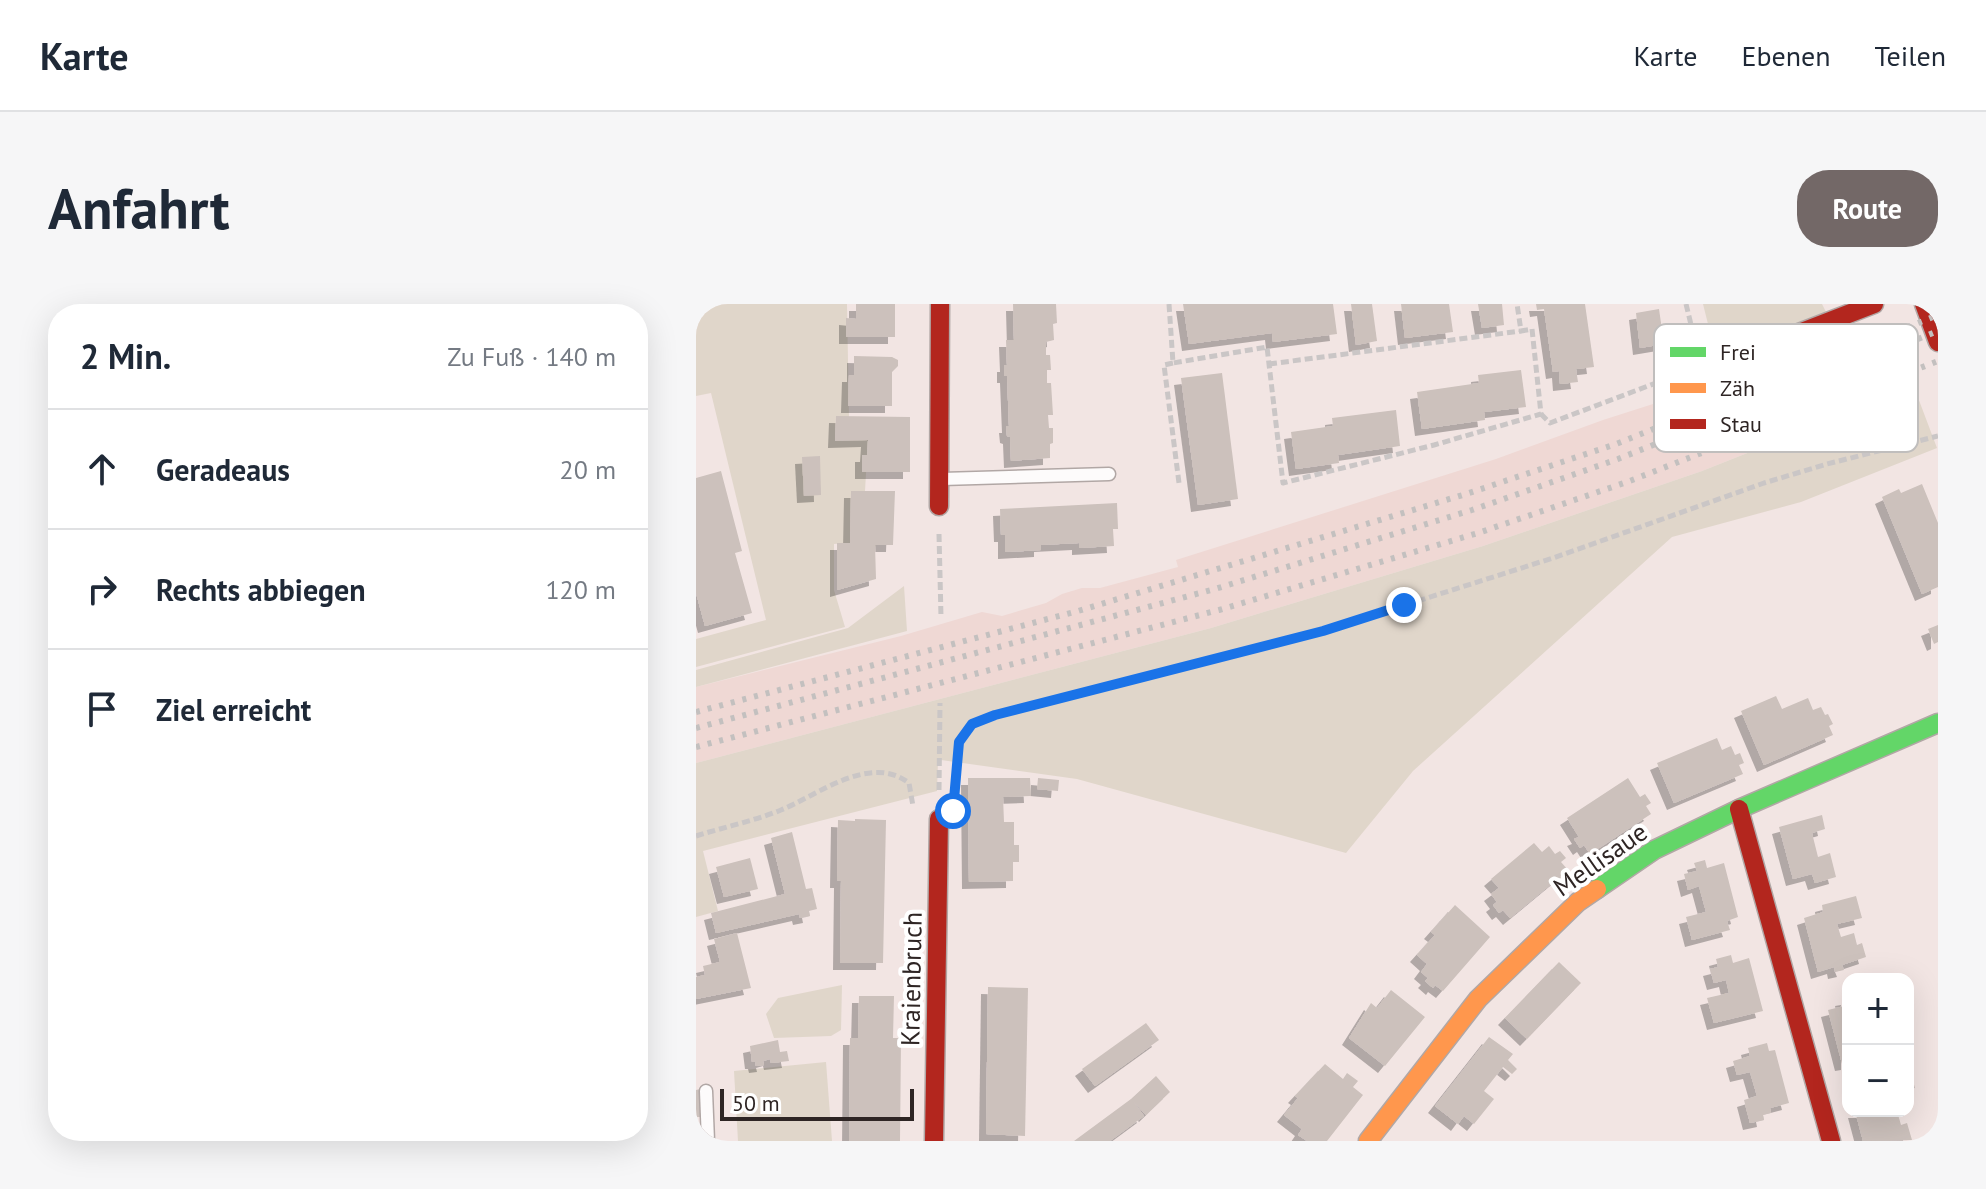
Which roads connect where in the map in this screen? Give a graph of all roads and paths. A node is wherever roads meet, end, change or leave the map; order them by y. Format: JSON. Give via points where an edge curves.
{"nodes":[{"id":1,"x":940,"y":304,"type":"edge"},
{"id":2,"x":1169,"y":304,"type":"edge"},
{"id":3,"x":1517,"y":304,"type":"edge"},
{"id":4,"x":1686,"y":304,"type":"edge"},
{"id":5,"x":1874,"y":304,"type":"edge"},
{"id":6,"x":1924,"y":304,"type":"edge"},
{"id":7,"x":1691,"y":324,"type":"edge"},
{"id":8,"x":1822,"y":324,"type":"edge"},
{"id":9,"x":1521,"y":331,"type":"junction"},
{"id":10,"x":1938,"y":342,"type":"edge"},
{"id":11,"x":1173,"y":363,"type":"junction"},
{"id":12,"x":1269,"y":364,"type":"junction"},
{"id":13,"x":1654,"y":384,"type":"edge"},
{"id":14,"x":1541,"y":414,"type":"junction"},
{"id":15,"x":1938,"y":436,"type":"edge"},
{"id":16,"x":1918,"y":441,"type":"edge"},
{"id":17,"x":1879,"y":452,"type":"edge"},
{"id":18,"x":1109,"y":474,"type":"dead end"},
{"id":19,"x":939,"y":479,"type":"junction"},
{"id":20,"x":1179,"y":483,"type":"dead end"},
{"id":21,"x":939,"y":506,"type":"dead end"},
{"id":22,"x":939,"y":526,"type":"dead end"},
{"id":23,"x":941,"y":617,"type":"dead end"},
{"id":24,"x":940,"y":703,"type":"dead end"},
{"id":25,"x":1938,"y":723,"type":"edge"},
{"id":26,"x":910,"y":789,"type":"dead end"},
{"id":27,"x":939,"y":792,"type":"dead end"},
{"id":28,"x":1739,"y":809,"type":"junction"},
{"id":29,"x":946,"y":815,"type":"joint"},
{"id":30,"x":696,"y":836,"type":"edge"},
{"id":31,"x":706,"y":1091,"type":"dead end"},
{"id":32,"x":708,"y":1141,"type":"edge"},
{"id":33,"x":934,"y":1141,"type":"edge"},
{"id":34,"x":1368,"y":1141,"type":"edge"},
{"id":35,"x":1831,"y":1141,"type":"edge"}],
"edges":[{"from":1,"to":19,"type":"street"},
{"from":2,"to":11,"type":"path"},
{"from":3,"to":9,"type":"path"},
{"from":4,"to":7,"type":"path"},
{"from":5,"to":8,"type":"street"},
{"from":6,"to":10,"type":"street"},
{"from":9,"to":12,"type":"path"},
{"from":9,"to":14,"type":"path","via":[[1532,329]]},
{"from":11,"to":12,"type":"path","via":[[1267,347]]},
{"from":11,"to":20,"type":"path","via":[[1164,365]]},
{"from":12,"to":14,"type":"path","via":[[1283,483]]},
{"from":13,"to":14,"type":"path","via":[[1550,423]]},
{"from":15,"to":16,"type":"path"},
{"from":17,"to":29,"type":"path","via":[[1764,483],[1323,631],[995,715],[972,724],[959,742]]},
{"from":18,"to":19,"type":"lane"},
{"from":19,"to":21,"type":"street"},
{"from":22,"to":23,"type":"path"},
{"from":24,"to":27,"type":"path"},
{"from":25,"to":28,"type":"street","name":"Mellisaue"},
{"from":26,"to":30,"type":"path","via":[[900,777],[870,773],[780,811]]},
{"from":28,"to":34,"type":"street","name":"Mellisaue","via":[[1654,850],[1578,902],[1478,999]]},
{"from":28,"to":35,"type":"street"},
{"from":29,"to":33,"type":"street","name":"Kraienbruch"},
{"from":31,"to":32,"type":"lane"}]}
